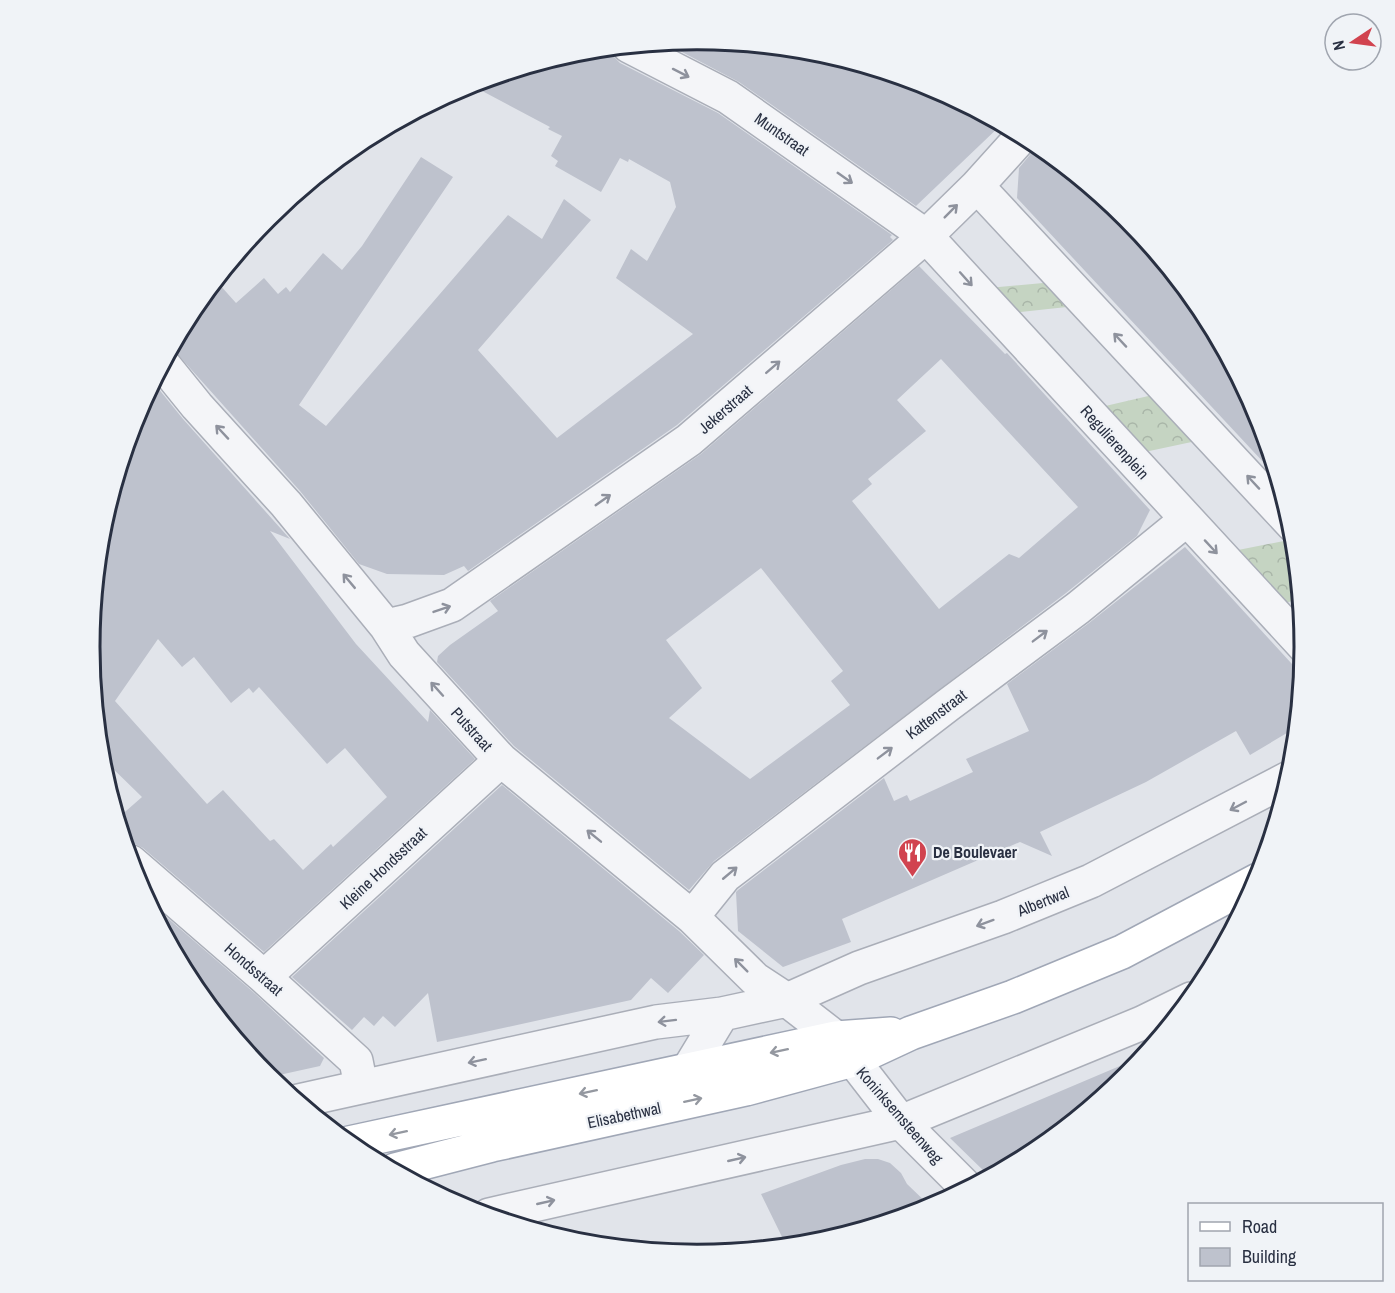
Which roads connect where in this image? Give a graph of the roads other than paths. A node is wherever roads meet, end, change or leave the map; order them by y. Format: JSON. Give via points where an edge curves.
{"nodes":[{"id":1,"x":642,"y":53,"type":"edge"},
{"id":2,"x":1017,"y":142,"type":"edge"},
{"id":3,"x":977,"y":186,"type":"junction"},
{"id":4,"x":926,"y":236,"type":"junction"},
{"id":5,"x":168,"y":370,"type":"edge"},
{"id":6,"x":1278,"y":509,"type":"edge"},
{"id":7,"x":1186,"y":520,"type":"junction"},
{"id":8,"x":386,"y":626,"type":"junction"},
{"id":9,"x":1294,"y":635,"type":"edge"},
{"id":10,"x":501,"y":760,"type":"junction"},
{"id":11,"x":1278,"y":784,"type":"edge"},
{"id":12,"x":146,"y":875,"type":"edge"},
{"id":13,"x":1243,"y":888,"type":"edge"},
{"id":14,"x":692,"y":916,"type":"junction"},
{"id":15,"x":264,"y":977,"type":"junction"},
{"id":16,"x":787,"y":1000,"type":"junction"},
{"id":17,"x":1172,"y":1008,"type":"edge"},
{"id":18,"x":722,"y":1014,"type":"junction"},
{"id":19,"x":844,"y":1049,"type":"junction"},
{"id":20,"x":688,"y":1070,"type":"junction"},
{"id":21,"x":361,"y":1086,"type":"junction"},
{"id":22,"x":308,"y":1099,"type":"edge"},
{"id":23,"x":901,"y":1122,"type":"junction"},
{"id":24,"x":362,"y":1140,"type":"edge"},
{"id":25,"x":405,"y":1167,"type":"edge"},
{"id":26,"x":961,"y":1182,"type":"edge"},
{"id":27,"x":505,"y":1211,"type":"edge"}],
"edges":[{"from":1,"to":4,"type":"street","name":"Muntstraat","one_way":true,"via":[[728,97]]},
{"from":2,"to":3,"type":"street","name":"Jekerstraat"},
{"from":4,"to":3,"type":"street","name":"Jekerstraat","one_way":true},
{"from":6,"to":3,"type":"street","one_way":true},
{"from":4,"to":7,"type":"street","name":"Regulierenplein","one_way":true},
{"from":8,"to":4,"type":"street","name":"Jekerstraat","one_way":true,"via":[[452,605],[689,440]]},
{"from":8,"to":5,"type":"street","name":"Putstraat","one_way":true,"via":[[286,504]]},
{"from":7,"to":9,"type":"street","name":"Regulierenplein","one_way":true},
{"from":14,"to":7,"type":"street","name":"Kattenstraat","one_way":true,"via":[[725,876],[1078,608]]},
{"from":10,"to":8,"type":"street","name":"Putstraat","one_way":true,"via":[[405,654]]},
{"from":14,"to":10,"type":"street","name":"Putstraat","one_way":true},
{"from":10,"to":15,"type":"street","name":"Kleine Hondsstraat"},
{"from":11,"to":16,"type":"street","name":"Albertwal","one_way":true,"via":[[1091,881],[859,968]]},
{"from":12,"to":15,"type":"street","name":"Hondsstraat"},
{"from":13,"to":19,"type":"main road","via":[[1122,952],[1013,997],[911,1033]]},
{"from":16,"to":14,"type":"street","name":"Putstraat","one_way":true,"via":[[755,979]]},
{"from":15,"to":21,"type":"street","name":"Hondsstraat","via":[[356,1061]]},
{"from":16,"to":18,"type":"street"},
{"from":16,"to":19,"type":"street","name":"Putstraat"},
{"from":17,"to":23,"type":"street"},
{"from":18,"to":20,"type":"street"},
{"from":18,"to":21,"type":"street","one_way":true,"via":[[656,1023]]},
{"from":19,"to":20,"type":"main road","name":"Elisabethwal","one_way":true},
{"from":19,"to":23,"type":"street","name":"Koninksemsteenweg"},
{"from":25,"to":19,"type":"main road","name":"Elisabethwal","one_way":true,"via":[[746,1089]]},
{"from":20,"to":24,"type":"main road","name":"Elisabethwal","one_way":true},
{"from":21,"to":22,"type":"street"},
{"from":23,"to":26,"type":"street","name":"Koninksemsteenweg"},
{"from":27,"to":23,"type":"street","one_way":true}]}
